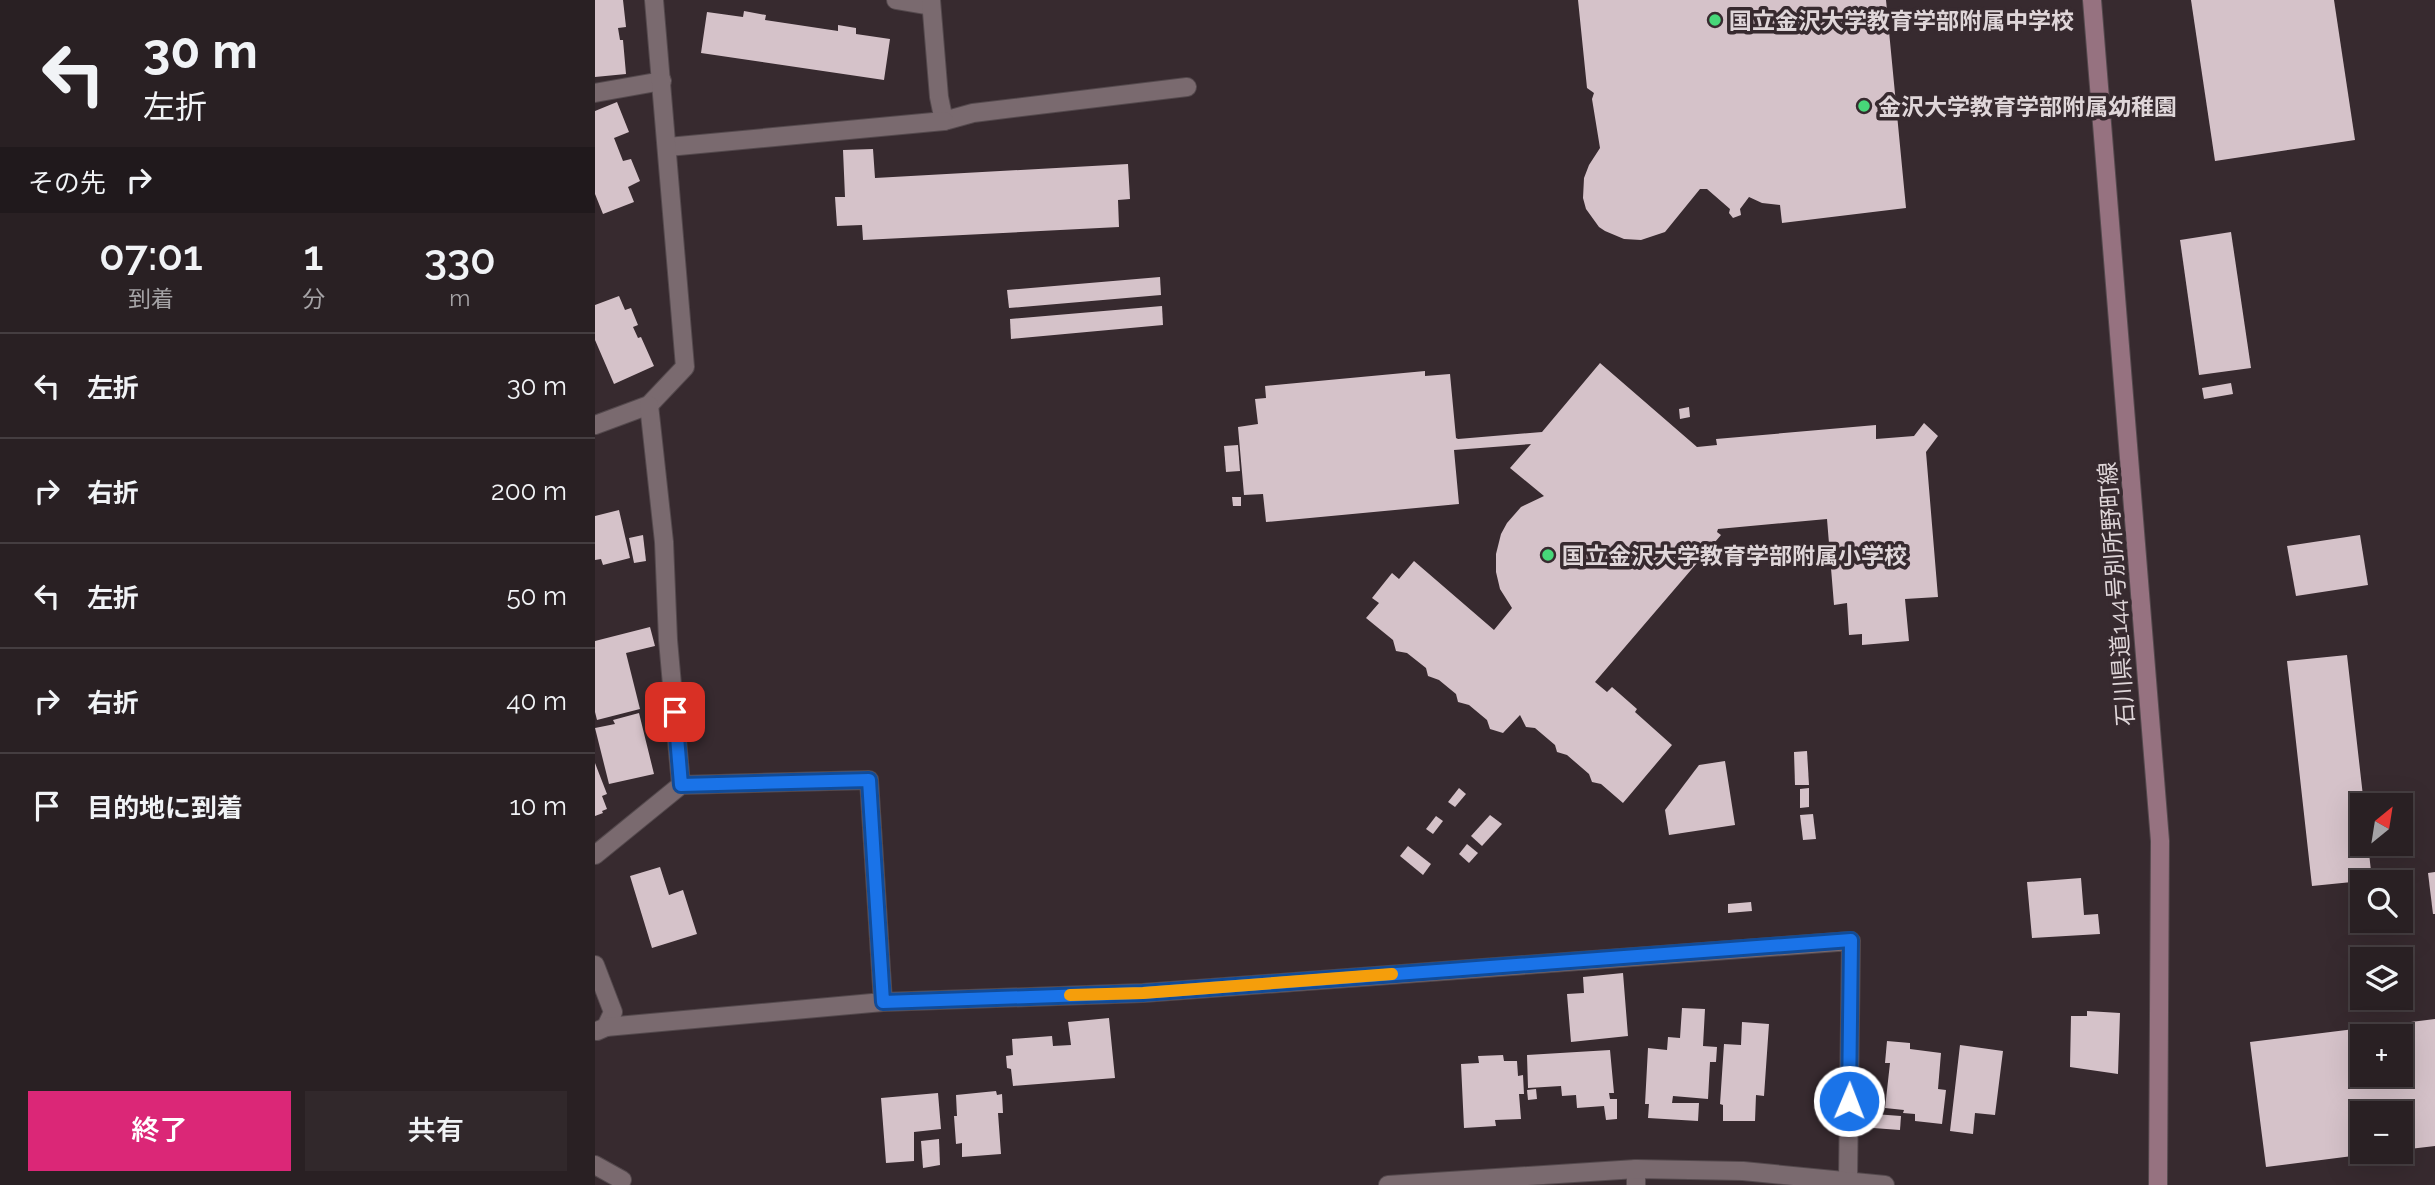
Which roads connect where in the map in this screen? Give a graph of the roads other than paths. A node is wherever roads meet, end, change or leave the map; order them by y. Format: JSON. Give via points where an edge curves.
{"nodes":[{"id":1,"x":654,"y":0,"type":"edge"},
{"id":2,"x":895,"y":0,"type":"edge"},
{"id":3,"x":2092,"y":0,"type":"edge"},
{"id":4,"x":931,"y":3,"type":"edge"},
{"id":5,"x":662,"y":81,"type":"junction"},
{"id":6,"x":1187,"y":87,"type":"dead end"},
{"id":7,"x":595,"y":93,"type":"edge"},
{"id":8,"x":944,"y":121,"type":"junction"},
{"id":9,"x":668,"y":147,"type":"junction"},
{"id":10,"x":649,"y":405,"type":"junction"},
{"id":11,"x":595,"y":425,"type":"edge"},
{"id":12,"x":681,"y":785,"type":"junction"},
{"id":13,"x":595,"y":855,"type":"edge"},
{"id":14,"x":595,"y":965,"type":"edge"},
{"id":15,"x":883,"y":1002,"type":"junction"},
{"id":16,"x":600,"y":1029,"type":"edge"},
{"id":17,"x":595,"y":1165,"type":"edge"},
{"id":18,"x":1636,"y":1177,"type":"edge"},
{"id":19,"x":622,"y":1180,"type":"dead end"},
{"id":20,"x":1848,"y":1181,"type":"junction"},
{"id":21,"x":1388,"y":1185,"type":"edge"},
{"id":22,"x":1885,"y":1185,"type":"edge"},
{"id":23,"x":2158,"y":1185,"type":"edge"}],
"edges":[{"from":1,"to":5,"type":"street"},
{"from":2,"to":4,"type":"street"},
{"from":3,"to":23,"type":"main road","name":"石川県道144号別所野町線","via":[[2160,841]]},
{"from":4,"to":8,"type":"street"},
{"from":5,"to":7,"type":"street"},
{"from":5,"to":9,"type":"street"},
{"from":6,"to":8,"type":"street","via":[[973,113]]},
{"from":8,"to":9,"type":"street"},
{"from":9,"to":10,"type":"street","via":[[685,367]]},
{"from":10,"to":11,"type":"street"},
{"from":10,"to":12,"type":"street"},
{"from":12,"to":13,"type":"street"},
{"from":12,"to":15,"type":"street","via":[[869,780]]},
{"from":14,"to":16,"type":"street","via":[[613,1012]]},
{"from":15,"to":16,"type":"street"},
{"from":15,"to":20,"type":"street","via":[[1143,993],[1851,940]]},
{"from":17,"to":19,"type":"street"},
{"from":18,"to":20,"type":"street","via":[[1743,1171]]},
{"from":18,"to":21,"type":"street"},
{"from":20,"to":22,"type":"street"}]}
